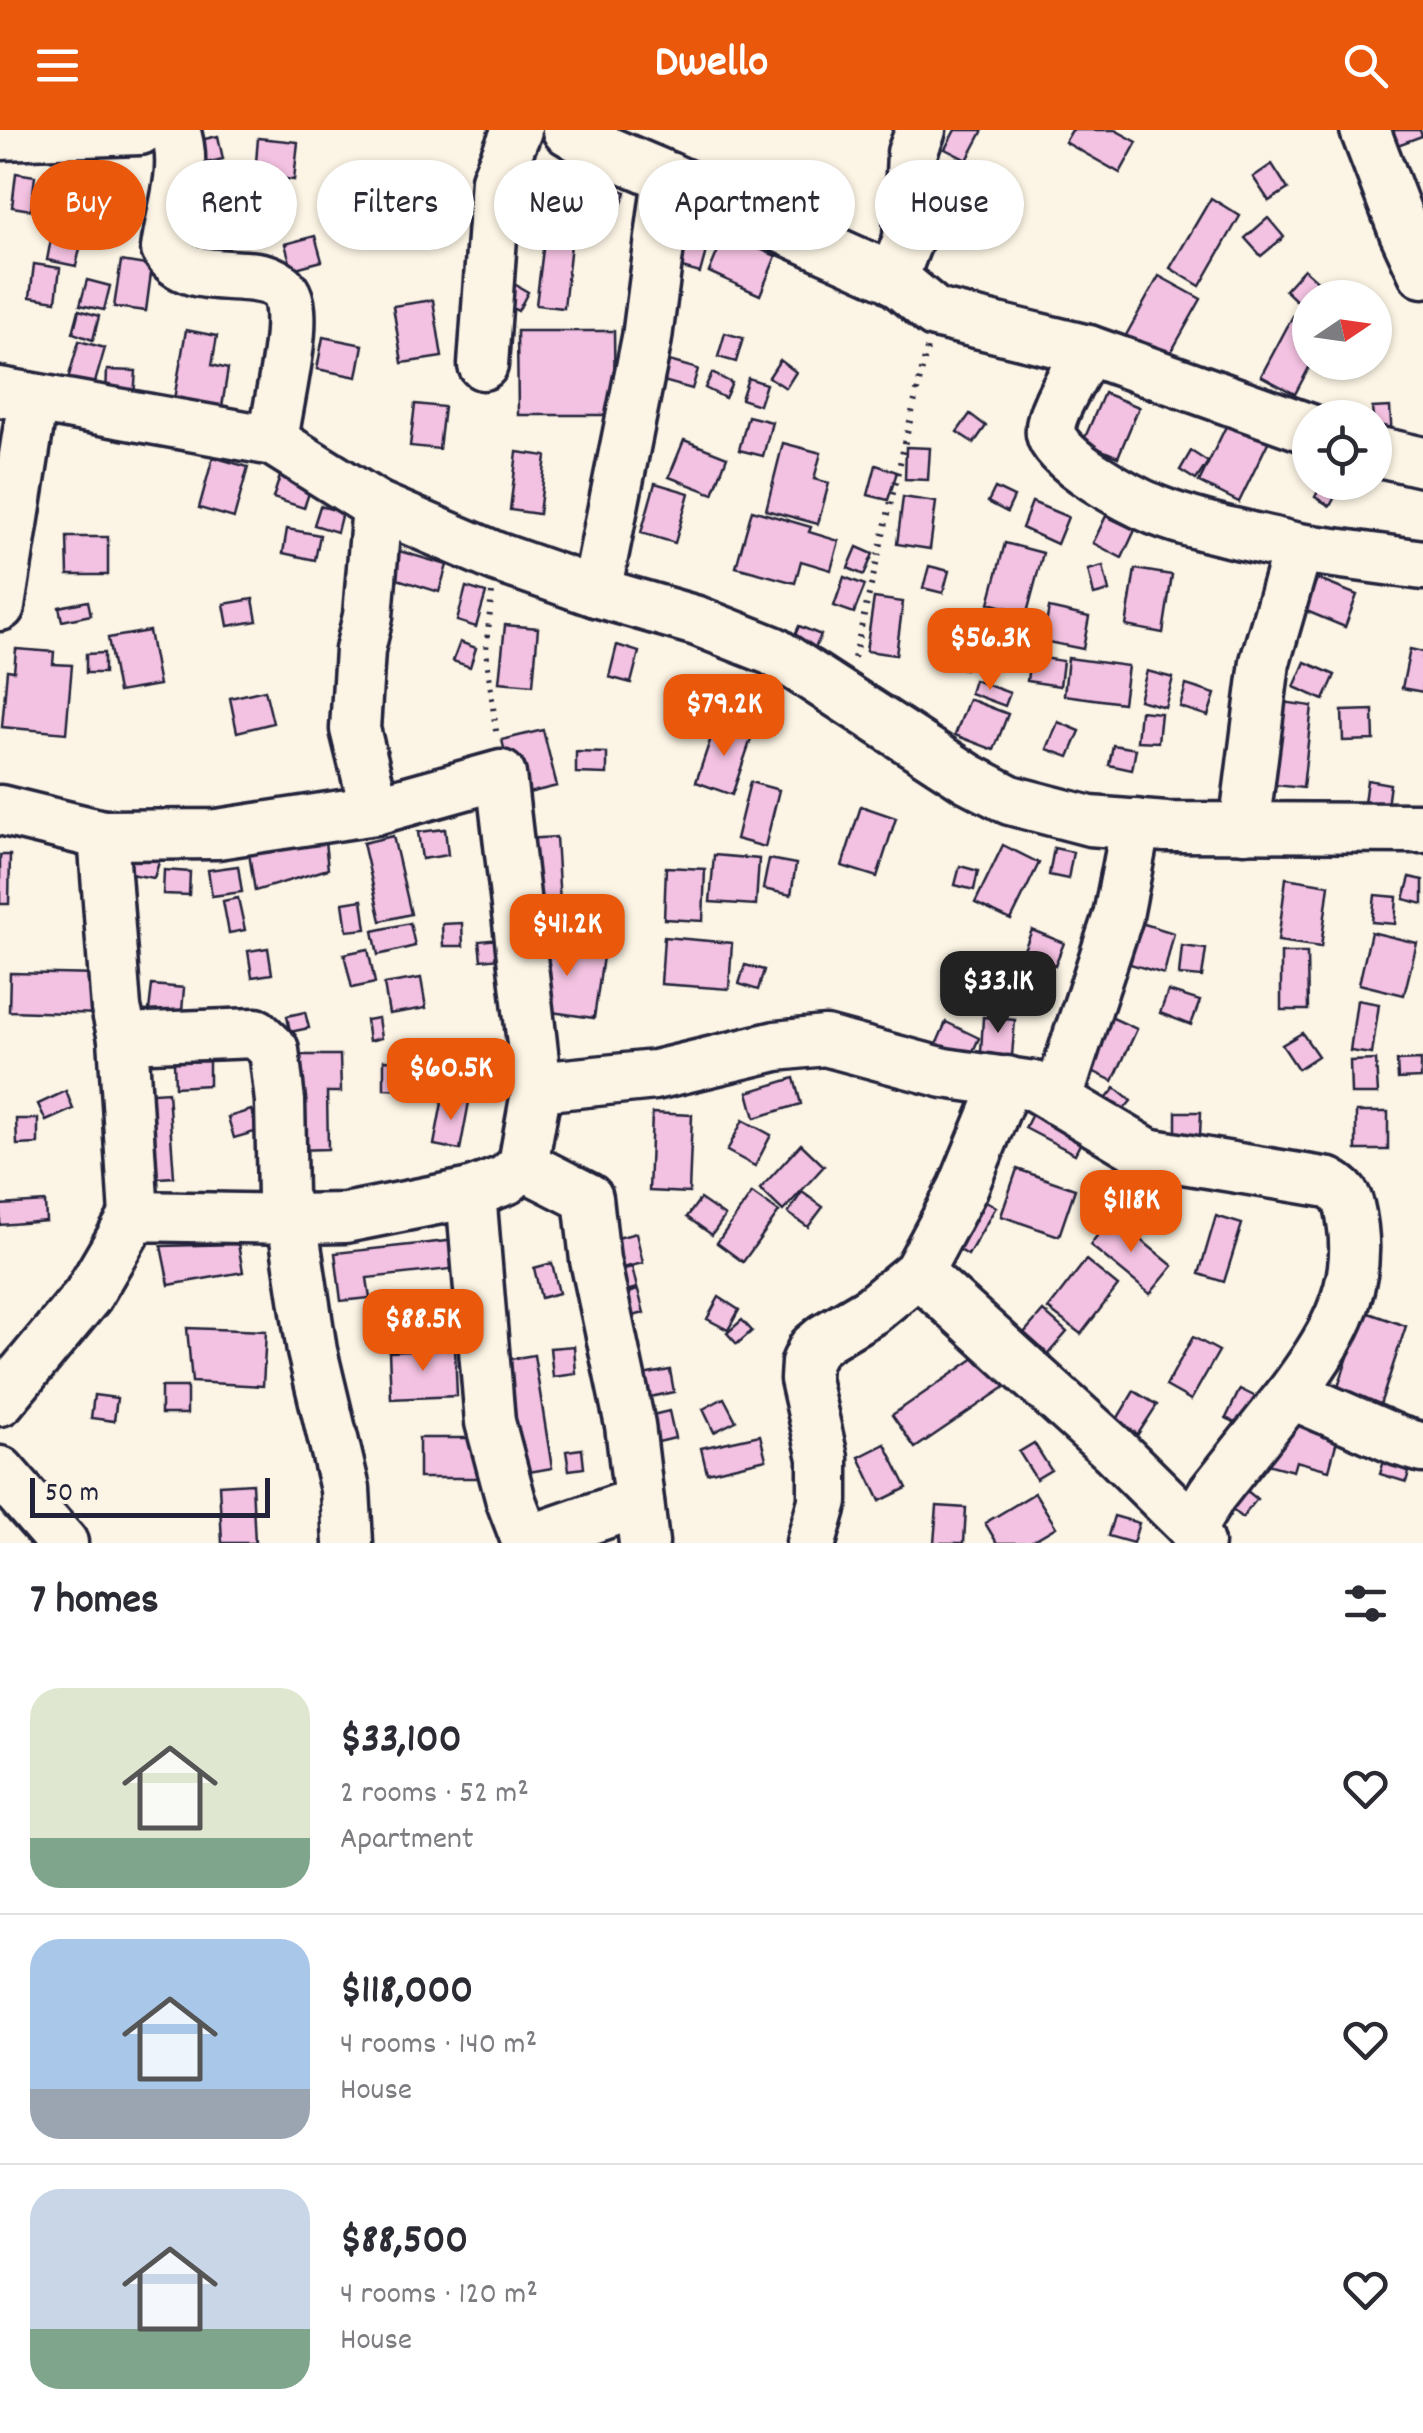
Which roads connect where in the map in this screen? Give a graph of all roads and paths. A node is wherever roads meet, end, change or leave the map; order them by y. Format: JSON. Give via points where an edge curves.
{"nodes":[{"id":1,"x":140,"y":130,"type":"edge"},
{"id":2,"x":175,"y":130,"type":"edge"},
{"id":3,"x":517,"y":130,"type":"edge"},
{"id":4,"x":567,"y":130,"type":"edge"},
{"id":5,"x":921,"y":130,"type":"edge"},
{"id":6,"x":1365,"y":130,"type":"edge"},
{"id":7,"x":0,"y":135,"type":"edge"},
{"id":8,"x":639,"y":165,"type":"edge"},
{"id":9,"x":658,"y":250,"type":"edge"},
{"id":10,"x":831,"y":250,"type":"edge"},
{"id":11,"x":1423,"y":273,"type":"edge"},
{"id":12,"x":893,"y":278,"type":"junction"},
{"id":13,"x":935,"y":314,"type":"junction"},
{"id":14,"x":1088,"y":350,"type":"junction"},
{"id":15,"x":483,"y":365,"type":"dead end"},
{"id":16,"x":17,"y":395,"type":"edge"},
{"id":17,"x":1292,"y":423,"type":"edge"},
{"id":18,"x":273,"y":440,"type":"junction"},
{"id":19,"x":1392,"y":455,"type":"edge"},
{"id":20,"x":1423,"y":462,"type":"edge"},
{"id":21,"x":377,"y":506,"type":"junction"},
{"id":22,"x":1298,"y":548,"type":"junction"},
{"id":23,"x":496,"y":557,"type":"junction"},
{"id":24,"x":1423,"y":564,"type":"edge"},
{"id":25,"x":596,"y":592,"type":"junction"},
{"id":26,"x":0,"y":606,"type":"edge"},
{"id":27,"x":844,"y":697,"type":"junction"},
{"id":28,"x":502,"y":776,"type":"junction"},
{"id":29,"x":0,"y":810,"type":"edge"},
{"id":30,"x":375,"y":810,"type":"junction"},
{"id":31,"x":1136,"y":824,"type":"junction"},
{"id":32,"x":1244,"y":828,"type":"junction"},
{"id":33,"x":1423,"y":828,"type":"edge"},
{"id":34,"x":103,"y":834,"type":"junction"},
{"id":35,"x":123,"y":1038,"type":"junction"},
{"id":36,"x":1007,"y":1081,"type":"junction"},
{"id":37,"x":537,"y":1087,"type":"junction"},
{"id":38,"x":1057,"y":1100,"type":"junction"},
{"id":39,"x":523,"y":1166,"type":"junction"},
{"id":40,"x":471,"y":1193,"type":"junction"},
{"id":41,"x":134,"y":1216,"type":"junction"},
{"id":42,"x":292,"y":1219,"type":"junction"},
{"id":43,"x":918,"y":1272,"type":"junction"},
{"id":44,"x":1291,"y":1394,"type":"junction"},
{"id":45,"x":0,"y":1401,"type":"edge"},
{"id":46,"x":1423,"y":1448,"type":"edge"},
{"id":47,"x":0,"y":1471,"type":"edge"},
{"id":48,"x":642,"y":1522,"type":"edge"},
{"id":49,"x":1195,"y":1535,"type":"edge"},
{"id":50,"x":527,"y":1542,"type":"edge"},
{"id":51,"x":63,"y":1543,"type":"edge"},
{"id":52,"x":348,"y":1543,"type":"edge"},
{"id":53,"x":811,"y":1543,"type":"edge"}],
"edges":[{"from":1,"to":7,"type":"street"},
{"from":2,"to":18,"type":"street","via":[[181,164],[166,249],[172,260],[229,277],[273,279],[286,290],[290,312]]},
{"from":3,"to":15,"type":"street","via":[[496,180]]},
{"from":4,"to":8,"type":"street"},
{"from":5,"to":12,"type":"street","via":[[912,153],[908,238]]},
{"from":6,"to":11,"type":"street"},
{"from":9,"to":25,"type":"street"},
{"from":10,"to":12,"type":"street"},
{"from":12,"to":13,"type":"street"},
{"from":13,"to":14,"type":"street"},
{"from":13,"to":27,"type":"path"},
{"from":14,"to":17,"type":"street"},
{"from":14,"to":22,"type":"street","via":[[1051,421],[1064,453],[1156,510]]},
{"from":16,"to":18,"type":"street"},
{"from":16,"to":26,"type":"street"},
{"from":18,"to":21,"type":"street"},
{"from":19,"to":20,"type":"street"},
{"from":21,"to":23,"type":"street"},
{"from":21,"to":30,"type":"street","via":[[355,729]]},
{"from":22,"to":24,"type":"street"},
{"from":22,"to":32,"type":"street","via":[[1266,662]]},
{"from":23,"to":25,"type":"street"},
{"from":23,"to":28,"type":"path","via":[[486,650]]},
{"from":25,"to":27,"type":"street","via":[[697,621],[772,652]]},
{"from":27,"to":31,"type":"street","via":[[1010,800],[1090,821]]},
{"from":28,"to":30,"type":"street"},
{"from":28,"to":37,"type":"street"},
{"from":29,"to":34,"type":"street"},
{"from":30,"to":34,"type":"street","via":[[218,834]]},
{"from":31,"to":32,"type":"street"},
{"from":31,"to":38,"type":"street","via":[[1118,916]]},
{"from":32,"to":33,"type":"street"},
{"from":34,"to":35,"type":"street"},
{"from":35,"to":41,"type":"street"},
{"from":35,"to":42,"type":"street","via":[[256,1034],[274,1050],[282,1196]]},
{"from":36,"to":37,"type":"street","via":[[926,1069],[826,1041],[655,1075]]},
{"from":36,"to":38,"type":"street"},
{"from":36,"to":43,"type":"street","via":[[963,1188]]},
{"from":37,"to":39,"type":"street"},
{"from":38,"to":44,"type":"street","via":[[1147,1154],[1343,1190],[1355,1243],[1353,1282],[1340,1318]]},
{"from":39,"to":40,"type":"street"},
{"from":39,"to":48,"type":"street","via":[[588,1198]]},
{"from":40,"to":42,"type":"street","via":[[346,1218]]},
{"from":40,"to":50,"type":"street","via":[[490,1422]]},
{"from":41,"to":42,"type":"street"},
{"from":41,"to":45,"type":"street","via":[[88,1295]]},
{"from":42,"to":52,"type":"street","via":[[312,1351],[345,1489]]},
{"from":43,"to":49,"type":"street","via":[[1114,1449]]},
{"from":43,"to":53,"type":"street","via":[[824,1338],[806,1362],[823,1458],[823,1501]]},
{"from":44,"to":46,"type":"street"},
{"from":44,"to":49,"type":"street","via":[[1212,1494]]},
{"from":47,"to":51,"type":"street"},
{"from":48,"to":50,"type":"street"}]}
